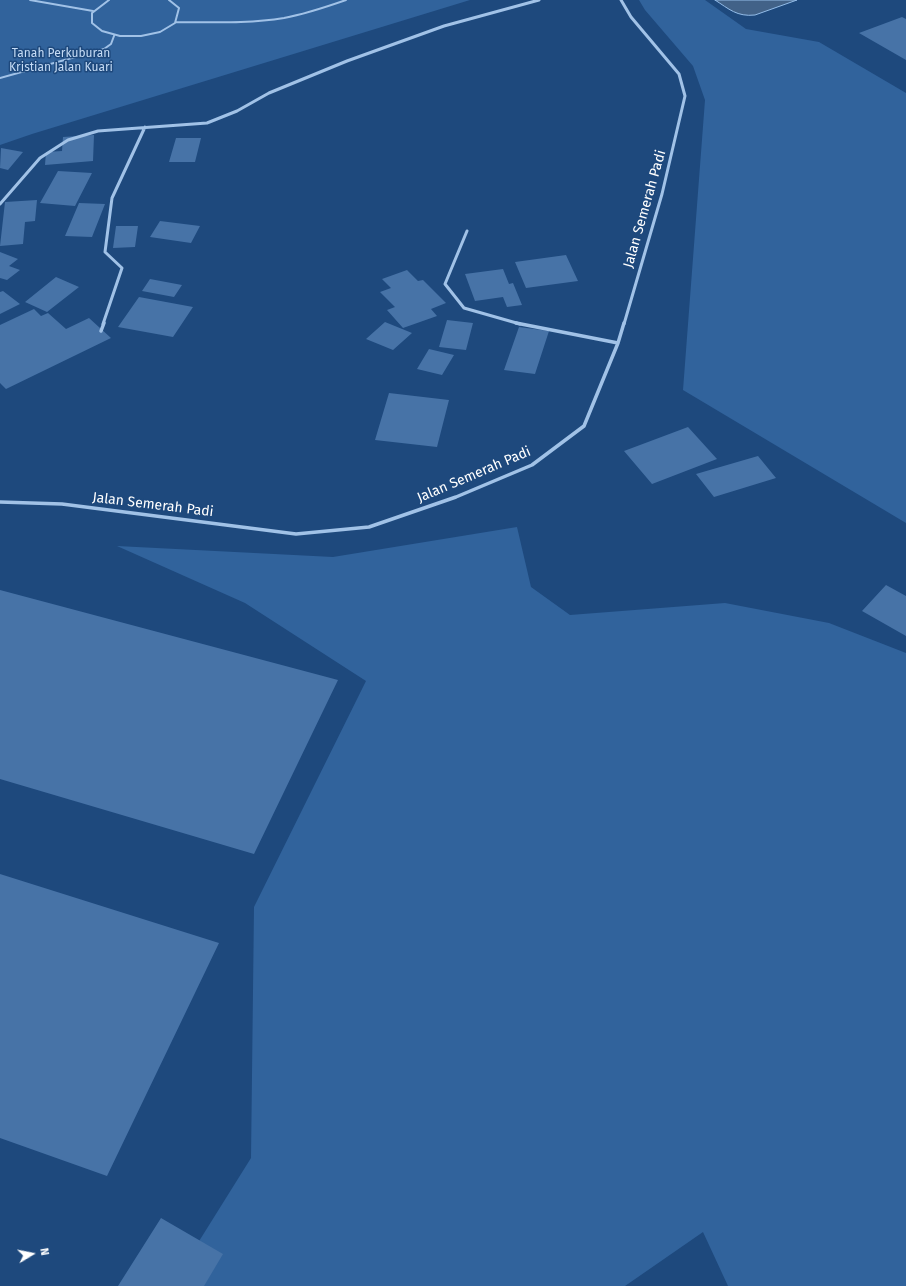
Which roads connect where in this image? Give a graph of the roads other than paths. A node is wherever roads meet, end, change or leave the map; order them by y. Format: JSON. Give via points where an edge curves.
{"nodes":[{"id":1,"x":30,"y":0,"type":"edge"},
{"id":2,"x":109,"y":0,"type":"edge"},
{"id":3,"x":169,"y":0,"type":"edge"},
{"id":4,"x":346,"y":0,"type":"edge"},
{"id":5,"x":539,"y":0,"type":"edge"},
{"id":6,"x":621,"y":0,"type":"edge"},
{"id":7,"x":93,"y":11,"type":"junction"},
{"id":8,"x":176,"y":22,"type":"junction"},
{"id":9,"x":114,"y":36,"type":"junction"},
{"id":10,"x":0,"y":78,"type":"edge"},
{"id":11,"x":145,"y":127,"type":"junction"},
{"id":12,"x":0,"y":204,"type":"edge"},
{"id":13,"x":467,"y":231,"type":"dead end"},
{"id":14,"x":101,"y":331,"type":"dead end"},
{"id":15,"x":618,"y":343,"type":"junction"},
{"id":16,"x":0,"y":502,"type":"edge"}],
"edges":[{"from":1,"to":7,"type":"lane"},
{"from":2,"to":7,"type":"lane"},
{"from":3,"to":8,"type":"lane","via":[[179,8],[180,15]]},
{"from":4,"to":8,"type":"lane","via":[[308,13],[274,19]]},
{"from":5,"to":11,"type":"street","via":[[444,26],[347,61],[269,93],[237,111],[207,123]]},
{"from":6,"to":15,"type":"street","name":"Jalan Semerah Padi","via":[[631,17],[679,74],[685,96],[662,194]]},
{"from":7,"to":9,"type":"lane","via":[[93,26]]},
{"from":8,"to":9,"type":"lane","via":[[165,30],[149,35]]},
{"from":9,"to":10,"type":"lane","via":[[104,49]]},
{"from":11,"to":12,"type":"street","via":[[98,131],[68,140],[40,158]]},
{"from":11,"to":14,"type":"street","via":[[112,198],[105,252],[122,268]]},
{"from":13,"to":15,"type":"street","via":[[445,284],[464,308],[521,324]]},
{"from":15,"to":16,"type":"street","name":"Jalan Semerah Padi","via":[[584,426],[532,465],[456,497],[369,527],[296,534],[62,504]]}]}
